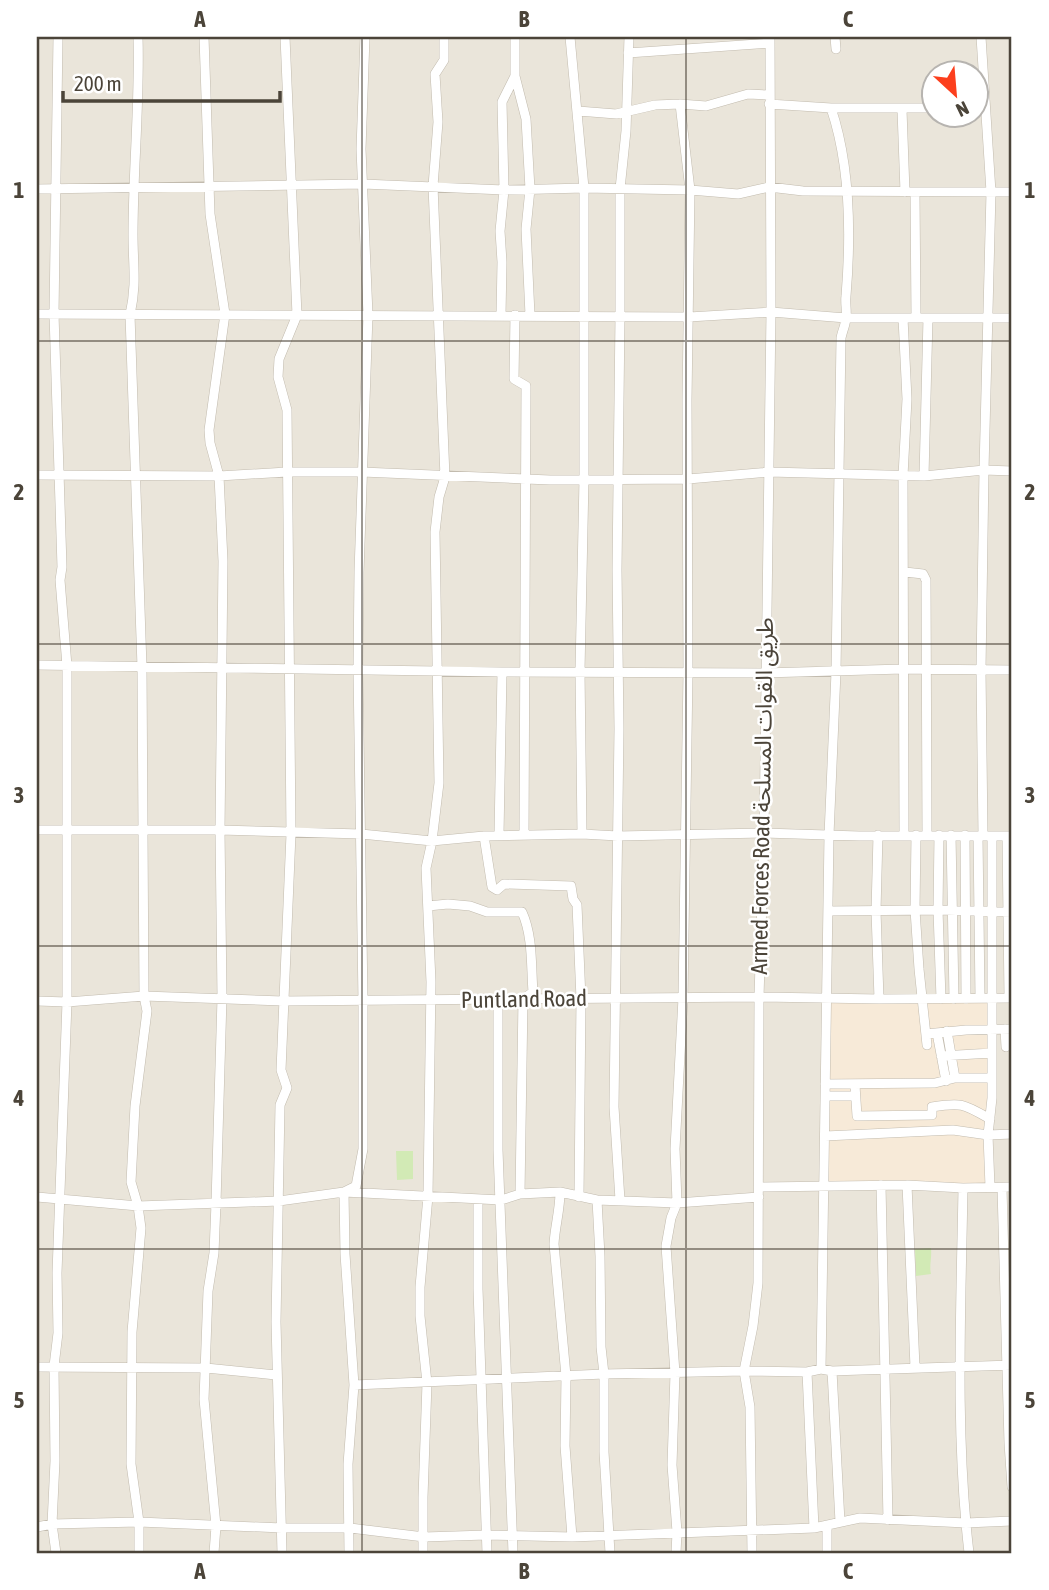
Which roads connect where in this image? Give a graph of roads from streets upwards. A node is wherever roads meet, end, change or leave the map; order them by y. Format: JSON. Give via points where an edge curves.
{"nodes":[{"id":1,"x":58,"y":37,"type":"edge"},
{"id":2,"x":138,"y":37,"type":"edge"},
{"id":3,"x":204,"y":37,"type":"edge"},
{"id":4,"x":285,"y":37,"type":"edge"},
{"id":5,"x":365,"y":37,"type":"edge"},
{"id":6,"x":444,"y":37,"type":"edge"},
{"id":7,"x":515,"y":37,"type":"edge"},
{"id":8,"x":570,"y":37,"type":"edge"},
{"id":9,"x":629,"y":37,"type":"edge"},
{"id":10,"x":835,"y":37,"type":"edge"},
{"id":11,"x":981,"y":37,"type":"edge"},
{"id":12,"x":770,"y":40,"type":"edge"},
{"id":13,"x":836,"y":49,"type":"dead end"},
{"id":14,"x":628,"y":53,"type":"junction"},
{"id":15,"x":981,"y":60,"type":"edge"},
{"id":16,"x":515,"y":76,"type":"junction"},
{"id":17,"x":769,"y":99,"type":"junction"},
{"id":18,"x":680,"y":104,"type":"junction"},
{"id":19,"x":831,"y":108,"type":"junction"},
{"id":20,"x":920,"y":109,"type":"edge"},
{"id":21,"x":902,"y":110,"type":"junction"},
{"id":22,"x":578,"y":111,"type":"junction"},
{"id":23,"x":627,"y":111,"type":"junction"},
{"id":24,"x":983,"y":130,"type":"edge"},
{"id":25,"x":363,"y":184,"type":"junction"},
{"id":26,"x":209,"y":186,"type":"junction"},
{"id":27,"x":291,"y":186,"type":"junction"},
{"id":28,"x":433,"y":186,"type":"junction"},
{"id":29,"x":136,"y":187,"type":"junction"},
{"id":30,"x":769,"y":187,"type":"junction"},
{"id":31,"x":584,"y":188,"type":"junction"},
{"id":32,"x":37,"y":189,"type":"edge"},
{"id":33,"x":56,"y":189,"type":"junction"},
{"id":34,"x":530,"y":189,"type":"junction"},
{"id":35,"x":620,"y":189,"type":"junction"},
{"id":36,"x":504,"y":190,"type":"junction"},
{"id":37,"x":690,"y":190,"type":"junction"},
{"id":38,"x":846,"y":191,"type":"junction"},
{"id":39,"x":910,"y":192,"type":"junction"},
{"id":40,"x":991,"y":192,"type":"junction"},
{"id":41,"x":1012,"y":192,"type":"edge"},
{"id":42,"x":771,"y":312,"type":"junction"},
{"id":43,"x":37,"y":314,"type":"edge"},
{"id":44,"x":54,"y":314,"type":"junction"},
{"id":45,"x":225,"y":314,"type":"junction"},
{"id":46,"x":130,"y":315,"type":"junction"},
{"id":47,"x":297,"y":315,"type":"junction"},
{"id":48,"x":368,"y":315,"type":"junction"},
{"id":49,"x":439,"y":315,"type":"junction"},
{"id":50,"x":500,"y":315,"type":"junction"},
{"id":51,"x":514,"y":315,"type":"junction"},
{"id":52,"x":530,"y":315,"type":"junction"},
{"id":53,"x":583,"y":315,"type":"junction"},
{"id":54,"x":620,"y":316,"type":"junction"},
{"id":55,"x":689,"y":317,"type":"junction"},
{"id":56,"x":846,"y":318,"type":"junction"},
{"id":57,"x":903,"y":318,"type":"junction"},
{"id":58,"x":916,"y":318,"type":"junction"},
{"id":59,"x":928,"y":318,"type":"junction"},
{"id":60,"x":986,"y":318,"type":"junction"},
{"id":61,"x":1012,"y":318,"type":"edge"},
{"id":62,"x":984,"y":470,"type":"junction"},
{"id":63,"x":1012,"y":471,"type":"edge"},
{"id":64,"x":287,"y":472,"type":"junction"},
{"id":65,"x":362,"y":472,"type":"junction"},
{"id":66,"x":769,"y":472,"type":"junction"},
{"id":67,"x":37,"y":475,"type":"edge"},
{"id":68,"x":135,"y":475,"type":"junction"},
{"id":69,"x":837,"y":475,"type":"junction"},
{"id":70,"x":61,"y":476,"type":"junction"},
{"id":71,"x":219,"y":476,"type":"junction"},
{"id":72,"x":903,"y":476,"type":"junction"},
{"id":73,"x":924,"y":476,"type":"junction"},
{"id":74,"x":444,"y":477,"type":"junction"},
{"id":75,"x":584,"y":479,"type":"junction"},
{"id":76,"x":688,"y":479,"type":"junction"},
{"id":77,"x":618,"y":480,"type":"junction"},
{"id":78,"x":524,"y":481,"type":"junction"},
{"id":79,"x":905,"y":572,"type":"junction"},
{"id":80,"x":37,"y":665,"type":"edge"},
{"id":81,"x":67,"y":666,"type":"junction"},
{"id":82,"x":142,"y":667,"type":"junction"},
{"id":83,"x":222,"y":668,"type":"junction"},
{"id":84,"x":904,"y":669,"type":"junction"},
{"id":85,"x":291,"y":670,"type":"junction"},
{"id":86,"x":358,"y":670,"type":"junction"},
{"id":87,"x":981,"y":670,"type":"junction"},
{"id":88,"x":1012,"y":670,"type":"edge"},
{"id":89,"x":436,"y":671,"type":"junction"},
{"id":90,"x":525,"y":671,"type":"junction"},
{"id":91,"x":580,"y":671,"type":"junction"},
{"id":92,"x":928,"y":671,"type":"junction"},
{"id":93,"x":502,"y":672,"type":"junction"},
{"id":94,"x":620,"y":672,"type":"junction"},
{"id":95,"x":836,"y":672,"type":"junction"},
{"id":96,"x":688,"y":673,"type":"junction"},
{"id":97,"x":764,"y":673,"type":"junction"},
{"id":98,"x":68,"y":829,"type":"junction"},
{"id":99,"x":37,"y":830,"type":"edge"},
{"id":100,"x":142,"y":830,"type":"junction"},
{"id":101,"x":220,"y":830,"type":"junction"},
{"id":102,"x":764,"y":833,"type":"junction"},
{"id":103,"x":291,"y":834,"type":"junction"},
{"id":104,"x":361,"y":834,"type":"junction"},
{"id":105,"x":582,"y":834,"type":"junction"},
{"id":106,"x":904,"y":834,"type":"junction"},
{"id":107,"x":499,"y":835,"type":"junction"},
{"id":108,"x":524,"y":835,"type":"junction"},
{"id":109,"x":829,"y":835,"type":"junction"},
{"id":110,"x":877,"y":835,"type":"junction"},
{"id":111,"x":916,"y":835,"type":"junction"},
{"id":112,"x":927,"y":835,"type":"junction"},
{"id":113,"x":939,"y":835,"type":"junction"},
{"id":114,"x":951,"y":835,"type":"junction"},
{"id":115,"x":965,"y":835,"type":"junction"},
{"id":116,"x":484,"y":836,"type":"junction"},
{"id":117,"x":618,"y":836,"type":"junction"},
{"id":118,"x":685,"y":836,"type":"junction"},
{"id":119,"x":985,"y":836,"type":"junction"},
{"id":120,"x":1009,"y":836,"type":"edge"},
{"id":121,"x":432,"y":841,"type":"junction"},
{"id":122,"x":428,"y":906,"type":"junction"},
{"id":123,"x":938,"y":909,"type":"junction"},
{"id":124,"x":915,"y":910,"type":"junction"},
{"id":125,"x":978,"y":910,"type":"junction"},
{"id":126,"x":828,"y":911,"type":"junction"},
{"id":127,"x":876,"y":911,"type":"junction"},
{"id":128,"x":951,"y":911,"type":"junction"},
{"id":129,"x":965,"y":911,"type":"junction"},
{"id":130,"x":992,"y":911,"type":"junction"},
{"id":131,"x":1009,"y":911,"type":"edge"},
{"id":132,"x":144,"y":996,"type":"junction"},
{"id":133,"x":759,"y":997,"type":"junction"},
{"id":134,"x":222,"y":998,"type":"junction"},
{"id":135,"x":617,"y":998,"type":"junction"},
{"id":136,"x":683,"y":998,"type":"junction"},
{"id":137,"x":826,"y":998,"type":"junction"},
{"id":138,"x":980,"y":998,"type":"junction"},
{"id":139,"x":992,"y":998,"type":"junction"},
{"id":140,"x":1011,"y":998,"type":"edge"},
{"id":141,"x":523,"y":999,"type":"junction"},
{"id":142,"x":581,"y":999,"type":"junction"},
{"id":143,"x":879,"y":999,"type":"junction"},
{"id":144,"x":922,"y":999,"type":"junction"},
{"id":145,"x":941,"y":999,"type":"junction"},
{"id":146,"x":954,"y":999,"type":"junction"},
{"id":147,"x":966,"y":999,"type":"junction"},
{"id":148,"x":363,"y":1000,"type":"junction"},
{"id":149,"x":430,"y":1000,"type":"junction"},
{"id":150,"x":498,"y":1000,"type":"junction"},
{"id":151,"x":37,"y":1001,"type":"edge"},
{"id":152,"x":283,"y":1001,"type":"junction"},
{"id":153,"x":67,"y":1002,"type":"junction"},
{"id":154,"x":992,"y":1029,"type":"junction"},
{"id":155,"x":1009,"y":1029,"type":"edge"},
{"id":156,"x":942,"y":1032,"type":"junction"},
{"id":157,"x":926,"y":1034,"type":"junction"},
{"id":158,"x":927,"y":1045,"type":"dead end"},
{"id":159,"x":1006,"y":1047,"type":"dead end"},
{"id":160,"x":992,"y":1053,"type":"junction"},
{"id":161,"x":952,"y":1055,"type":"junction"},
{"id":162,"x":941,"y":1056,"type":"junction"},
{"id":163,"x":992,"y":1078,"type":"junction"},
{"id":164,"x":951,"y":1080,"type":"junction"},
{"id":165,"x":824,"y":1084,"type":"junction"},
{"id":166,"x":855,"y":1085,"type":"junction"},
{"id":167,"x":826,"y":1096,"type":"junction"},
{"id":168,"x":854,"y":1096,"type":"junction"},
{"id":169,"x":932,"y":1115,"type":"junction"},
{"id":170,"x":990,"y":1119,"type":"junction"},
{"id":171,"x":932,"y":1132,"type":"junction"},
{"id":172,"x":1012,"y":1134,"type":"edge"},
{"id":173,"x":988,"y":1135,"type":"junction"},
{"id":174,"x":825,"y":1136,"type":"junction"},
{"id":175,"x":881,"y":1185,"type":"junction"},
{"id":176,"x":907,"y":1185,"type":"junction"},
{"id":177,"x":825,"y":1186,"type":"junction"},
{"id":178,"x":758,"y":1187,"type":"junction"},
{"id":179,"x":990,"y":1187,"type":"junction"},
{"id":180,"x":963,"y":1188,"type":"junction"},
{"id":181,"x":1007,"y":1188,"type":"edge"},
{"id":182,"x":344,"y":1192,"type":"junction"},
{"id":183,"x":560,"y":1192,"type":"junction"},
{"id":184,"x":520,"y":1194,"type":"junction"},
{"id":185,"x":428,"y":1196,"type":"junction"},
{"id":186,"x":37,"y":1197,"type":"edge"},
{"id":187,"x":579,"y":1197,"type":"junction"},
{"id":188,"x":61,"y":1198,"type":"junction"},
{"id":189,"x":759,"y":1198,"type":"junction"},
{"id":190,"x":478,"y":1200,"type":"junction"},
{"id":191,"x":501,"y":1200,"type":"junction"},
{"id":192,"x":597,"y":1200,"type":"junction"},
{"id":193,"x":620,"y":1200,"type":"junction"},
{"id":194,"x":278,"y":1202,"type":"junction"},
{"id":195,"x":216,"y":1203,"type":"junction"},
{"id":196,"x":677,"y":1203,"type":"junction"},
{"id":197,"x":138,"y":1206,"type":"junction"},
{"id":198,"x":1010,"y":1365,"type":"edge"},
{"id":199,"x":54,"y":1366,"type":"junction"},
{"id":200,"x":960,"y":1366,"type":"junction"},
{"id":201,"x":37,"y":1367,"type":"edge"},
{"id":202,"x":134,"y":1367,"type":"junction"},
{"id":203,"x":915,"y":1367,"type":"junction"},
{"id":204,"x":206,"y":1368,"type":"junction"},
{"id":205,"x":821,"y":1369,"type":"junction"},
{"id":206,"x":885,"y":1370,"type":"junction"},
{"id":207,"x":744,"y":1371,"type":"junction"},
{"id":208,"x":832,"y":1371,"type":"junction"},
{"id":209,"x":807,"y":1372,"type":"junction"},
{"id":210,"x":675,"y":1373,"type":"junction"},
{"id":211,"x":604,"y":1374,"type":"junction"},
{"id":212,"x":276,"y":1375,"type":"junction"},
{"id":213,"x":566,"y":1376,"type":"junction"},
{"id":214,"x":507,"y":1378,"type":"junction"},
{"id":215,"x":482,"y":1380,"type":"junction"},
{"id":216,"x":428,"y":1384,"type":"junction"},
{"id":217,"x":354,"y":1385,"type":"junction"},
{"id":218,"x":1012,"y":1487,"type":"edge"},
{"id":219,"x":888,"y":1520,"type":"junction"},
{"id":220,"x":1012,"y":1521,"type":"edge"},
{"id":221,"x":139,"y":1522,"type":"junction"},
{"id":222,"x":840,"y":1522,"type":"junction"},
{"id":223,"x":966,"y":1523,"type":"junction"},
{"id":224,"x":52,"y":1524,"type":"junction"},
{"id":225,"x":216,"y":1526,"type":"junction"},
{"id":226,"x":37,"y":1527,"type":"edge"},
{"id":227,"x":827,"y":1527,"type":"junction"},
{"id":228,"x":282,"y":1528,"type":"junction"},
{"id":229,"x":350,"y":1528,"type":"junction"},
{"id":230,"x":814,"y":1528,"type":"junction"},
{"id":231,"x":750,"y":1529,"type":"junction"},
{"id":232,"x":677,"y":1532,"type":"junction"},
{"id":233,"x":486,"y":1535,"type":"junction"},
{"id":234,"x":610,"y":1535,"type":"junction"},
{"id":235,"x":424,"y":1537,"type":"junction"},
{"id":236,"x":512,"y":1537,"type":"junction"},
{"id":237,"x":572,"y":1537,"type":"junction"},
{"id":238,"x":56,"y":1553,"type":"edge"},
{"id":239,"x":139,"y":1553,"type":"edge"},
{"id":240,"x":214,"y":1553,"type":"edge"},
{"id":241,"x":282,"y":1553,"type":"edge"},
{"id":242,"x":349,"y":1553,"type":"edge"},
{"id":243,"x":423,"y":1553,"type":"edge"},
{"id":244,"x":487,"y":1553,"type":"edge"},
{"id":245,"x":513,"y":1553,"type":"edge"},
{"id":246,"x":610,"y":1553,"type":"edge"},
{"id":247,"x":676,"y":1553,"type":"edge"},
{"id":248,"x":752,"y":1553,"type":"edge"},
{"id":249,"x":827,"y":1553,"type":"edge"},
{"id":250,"x":970,"y":1553,"type":"edge"}],
"edges":[{"from":1,"to":33,"type":"street"},
{"from":2,"to":29,"type":"street"},
{"from":3,"to":26,"type":"street"},
{"from":4,"to":27,"type":"street"},
{"from":5,"to":25,"type":"street"},
{"from":6,"to":28,"type":"street","via":[[444,60],[435,74],[438,122]]},
{"from":7,"to":16,"type":"street"},
{"from":8,"to":22,"type":"street"},
{"from":9,"to":14,"type":"street"},
{"from":10,"to":13,"type":"street"},
{"from":11,"to":15,"type":"street"},
{"from":12,"to":14,"type":"street"},
{"from":12,"to":17,"type":"street","name":"Armed Forces Road طريق القوات المسلحة"},
{"from":14,"to":23,"type":"street"},
{"from":16,"to":34,"type":"street","via":[[526,119]]},
{"from":16,"to":36,"type":"street","via":[[502,102]]},
{"from":17,"to":18,"type":"street","via":[[748,94],[706,106]]},
{"from":17,"to":19,"type":"street"},
{"from":17,"to":30,"type":"street","name":"Armed Forces Road طريق القوات المسلحة"},
{"from":18,"to":23,"type":"street"},
{"from":18,"to":37,"type":"street"},
{"from":19,"to":21,"type":"street"},
{"from":19,"to":38,"type":"street"},
{"from":20,"to":21,"type":"street"},
{"from":21,"to":39,"type":"street"},
{"from":22,"to":23,"type":"street"},
{"from":22,"to":31,"type":"street"},
{"from":23,"to":35,"type":"street"},
{"from":24,"to":40,"type":"street"},
{"from":25,"to":27,"type":"street"},
{"from":25,"to":28,"type":"street"},
{"from":25,"to":48,"type":"street"},
{"from":26,"to":27,"type":"street"},
{"from":26,"to":29,"type":"street"},
{"from":26,"to":45,"type":"street"},
{"from":27,"to":47,"type":"street"},
{"from":28,"to":36,"type":"street"},
{"from":28,"to":49,"type":"street"},
{"from":29,"to":33,"type":"street"},
{"from":29,"to":46,"type":"street","via":[[135,291]]},
{"from":30,"to":37,"type":"street","via":[[738,194]]},
{"from":30,"to":38,"type":"street"},
{"from":30,"to":42,"type":"street","name":"Armed Forces Road طريق القوات المسلحة"},
{"from":31,"to":34,"type":"street"},
{"from":31,"to":35,"type":"street"},
{"from":31,"to":53,"type":"street"},
{"from":32,"to":33,"type":"street"},
{"from":33,"to":44,"type":"street"},
{"from":34,"to":36,"type":"street"},
{"from":34,"to":52,"type":"street","via":[[526,229]]},
{"from":35,"to":37,"type":"street"},
{"from":35,"to":54,"type":"street"},
{"from":36,"to":50,"type":"street"},
{"from":37,"to":55,"type":"street"},
{"from":38,"to":39,"type":"street"},
{"from":38,"to":56,"type":"street"},
{"from":39,"to":40,"type":"street"},
{"from":39,"to":58,"type":"street"},
{"from":40,"to":41,"type":"street"},
{"from":40,"to":60,"type":"street"},
{"from":42,"to":55,"type":"street"},
{"from":42,"to":56,"type":"street"},
{"from":42,"to":66,"type":"street","name":"Armed Forces Road طريق القوات المسلحة"},
{"from":43,"to":44,"type":"street"},
{"from":44,"to":46,"type":"street"},
{"from":44,"to":70,"type":"street"},
{"from":45,"to":46,"type":"street"},
{"from":45,"to":47,"type":"street"},
{"from":45,"to":71,"type":"street","via":[[209,430]]},
{"from":46,"to":68,"type":"street"},
{"from":47,"to":48,"type":"street"},
{"from":47,"to":64,"type":"street","via":[[279,359],[278,377],[287,410]]},
{"from":48,"to":49,"type":"street"},
{"from":48,"to":65,"type":"street"},
{"from":49,"to":50,"type":"street"},
{"from":49,"to":74,"type":"street"},
{"from":50,"to":51,"type":"street"},
{"from":51,"to":52,"type":"street"},
{"from":51,"to":78,"type":"street","via":[[514,379],[526,386]]},
{"from":52,"to":53,"type":"street"},
{"from":53,"to":54,"type":"street"},
{"from":53,"to":75,"type":"street"},
{"from":54,"to":55,"type":"street"},
{"from":54,"to":77,"type":"street"},
{"from":55,"to":76,"type":"street"},
{"from":56,"to":57,"type":"street"},
{"from":56,"to":69,"type":"street","via":[[841,338]]},
{"from":57,"to":58,"type":"street"},
{"from":57,"to":72,"type":"street","via":[[907,399]]},
{"from":58,"to":59,"type":"street"},
{"from":59,"to":60,"type":"street"},
{"from":59,"to":73,"type":"street"},
{"from":60,"to":61,"type":"street"},
{"from":60,"to":62,"type":"street"},
{"from":62,"to":63,"type":"street"},
{"from":62,"to":73,"type":"street"},
{"from":62,"to":87,"type":"street"},
{"from":64,"to":65,"type":"street"},
{"from":64,"to":71,"type":"street"},
{"from":64,"to":85,"type":"street"},
{"from":65,"to":74,"type":"street"},
{"from":65,"to":86,"type":"street"},
{"from":66,"to":69,"type":"street"},
{"from":66,"to":76,"type":"street"},
{"from":66,"to":97,"type":"street","name":"Armed Forces Road طريق القوات المسلحة"},
{"from":67,"to":70,"type":"street"},
{"from":68,"to":70,"type":"street"},
{"from":68,"to":71,"type":"street"},
{"from":68,"to":82,"type":"street"},
{"from":69,"to":72,"type":"street"},
{"from":69,"to":95,"type":"street"},
{"from":70,"to":81,"type":"street","via":[[60,580]]},
{"from":71,"to":83,"type":"street"},
{"from":72,"to":73,"type":"street"},
{"from":72,"to":79,"type":"street"},
{"from":74,"to":78,"type":"street"},
{"from":74,"to":89,"type":"street","via":[[435,532]]},
{"from":75,"to":77,"type":"street"},
{"from":75,"to":78,"type":"street"},
{"from":75,"to":91,"type":"street"},
{"from":76,"to":77,"type":"street"},
{"from":76,"to":96,"type":"street"},
{"from":77,"to":94,"type":"street"},
{"from":78,"to":90,"type":"street"},
{"from":79,"to":84,"type":"street"},
{"from":79,"to":92,"type":"street","via":[[923,574],[926,580]]},
{"from":80,"to":81,"type":"street"},
{"from":81,"to":82,"type":"street"},
{"from":81,"to":98,"type":"street"},
{"from":82,"to":83,"type":"street"},
{"from":82,"to":100,"type":"street"},
{"from":83,"to":85,"type":"street"},
{"from":83,"to":101,"type":"street"},
{"from":84,"to":92,"type":"street"},
{"from":84,"to":95,"type":"street"},
{"from":84,"to":106,"type":"street"},
{"from":85,"to":86,"type":"street"},
{"from":85,"to":103,"type":"street"},
{"from":86,"to":89,"type":"street"},
{"from":86,"to":104,"type":"street"},
{"from":87,"to":88,"type":"street"},
{"from":87,"to":92,"type":"street"},
{"from":87,"to":119,"type":"street"},
{"from":89,"to":93,"type":"street"},
{"from":89,"to":121,"type":"street","via":[[439,783]]},
{"from":90,"to":91,"type":"street"},
{"from":90,"to":93,"type":"street"},
{"from":90,"to":108,"type":"street"},
{"from":91,"to":94,"type":"street"},
{"from":91,"to":105,"type":"street"},
{"from":92,"to":112,"type":"street"},
{"from":93,"to":107,"type":"street"},
{"from":94,"to":96,"type":"street"},
{"from":94,"to":117,"type":"street"},
{"from":95,"to":97,"type":"street"},
{"from":95,"to":109,"type":"street"},
{"from":96,"to":97,"type":"street"},
{"from":96,"to":118,"type":"street"},
{"from":97,"to":102,"type":"street","name":"Armed Forces Road طريق القوات المسلحة"},
{"from":98,"to":99,"type":"street"},
{"from":98,"to":100,"type":"street"},
{"from":98,"to":153,"type":"street"},
{"from":100,"to":101,"type":"street"},
{"from":100,"to":132,"type":"street"},
{"from":101,"to":103,"type":"street"},
{"from":101,"to":134,"type":"street"},
{"from":102,"to":109,"type":"street"},
{"from":102,"to":118,"type":"street"},
{"from":102,"to":133,"type":"street","name":"Armed Forces Road طريق القوات المسلحة"},
{"from":103,"to":104,"type":"street"},
{"from":103,"to":152,"type":"street"},
{"from":104,"to":121,"type":"street"},
{"from":104,"to":148,"type":"street"},
{"from":105,"to":108,"type":"street"},
{"from":105,"to":117,"type":"street"},
{"from":106,"to":110,"type":"street"},
{"from":106,"to":111,"type":"street"},
{"from":107,"to":108,"type":"street"},
{"from":107,"to":116,"type":"street"},
{"from":109,"to":110,"type":"street"},
{"from":109,"to":126,"type":"street"},
{"from":110,"to":127,"type":"street"},
{"from":111,"to":112,"type":"street"},
{"from":111,"to":124,"type":"street"},
{"from":112,"to":113,"type":"street"},
{"from":113,"to":114,"type":"street"},
{"from":113,"to":123,"type":"street"},
{"from":114,"to":115,"type":"street"},
{"from":114,"to":128,"type":"street"},
{"from":115,"to":119,"type":"street"},
{"from":115,"to":129,"type":"street"},
{"from":116,"to":121,"type":"street"},
{"from":116,"to":142,"type":"street","via":[[492,887],[497,890],[504,884],[571,886],[577,905]]},
{"from":117,"to":118,"type":"street"},
{"from":117,"to":135,"type":"street"},
{"from":118,"to":136,"type":"street"},
{"from":119,"to":120,"type":"street"},
{"from":119,"to":125,"type":"street"},
{"from":119,"to":130,"type":"street"},
{"from":120,"to":131,"type":"street"},
{"from":121,"to":122,"type":"street","via":[[426,868]]},
{"from":122,"to":141,"type":"street","via":[[522,912],[533,992]]},
{"from":122,"to":149,"type":"street"},
{"from":123,"to":124,"type":"street"},
{"from":123,"to":128,"type":"street"},
{"from":123,"to":145,"type":"street"},
{"from":124,"to":127,"type":"street"},
{"from":124,"to":144,"type":"street"},
{"from":125,"to":129,"type":"street"},
{"from":125,"to":130,"type":"street"},
{"from":125,"to":138,"type":"street"},
{"from":126,"to":127,"type":"street"},
{"from":126,"to":137,"type":"street"},
{"from":127,"to":143,"type":"street"},
{"from":128,"to":129,"type":"street"},
{"from":128,"to":146,"type":"street"},
{"from":129,"to":147,"type":"street"},
{"from":130,"to":131,"type":"street"},
{"from":130,"to":139,"type":"street"},
{"from":131,"to":140,"type":"street"},
{"from":132,"to":134,"type":"street","name":"Puntland Road"},
{"from":132,"to":153,"type":"street","name":"Puntland Road"},
{"from":132,"to":197,"type":"street","via":[[147,1017],[131,1182]]},
{"from":133,"to":136,"type":"street","name":"Puntland Road"},
{"from":133,"to":137,"type":"street","name":"Puntland Road"},
{"from":133,"to":178,"type":"street","name":"Armed Forces Road طريق القوات المسلحة"},
{"from":134,"to":152,"type":"street","name":"Puntland Road"},
{"from":134,"to":195,"type":"street"},
{"from":135,"to":136,"type":"street","name":"Puntland Road"},
{"from":135,"to":142,"type":"street","name":"Puntland Road"},
{"from":135,"to":193,"type":"street","via":[[614,1107]]},
{"from":136,"to":196,"type":"street"},
{"from":137,"to":143,"type":"street","name":"Puntland Road"},
{"from":137,"to":165,"type":"street"},
{"from":138,"to":139,"type":"street","name":"Puntland Road"},
{"from":138,"to":147,"type":"street","name":"Puntland Road"},
{"from":139,"to":140,"type":"street","name":"Puntland Road"},
{"from":139,"to":154,"type":"street"},
{"from":141,"to":142,"type":"street","name":"Puntland Road"},
{"from":141,"to":150,"type":"street","name":"Puntland Road"},
{"from":141,"to":184,"type":"street"},
{"from":142,"to":187,"type":"street"},
{"from":143,"to":144,"type":"street","name":"Puntland Road"},
{"from":144,"to":145,"type":"street","name":"Puntland Road"},
{"from":144,"to":157,"type":"street"},
{"from":145,"to":146,"type":"street","name":"Puntland Road"},
{"from":146,"to":147,"type":"street","name":"Puntland Road"},
{"from":148,"to":149,"type":"street","name":"Puntland Road"},
{"from":148,"to":152,"type":"street","name":"Puntland Road"},
{"from":148,"to":182,"type":"street","via":[[363,1149],[356,1186]]},
{"from":149,"to":150,"type":"street","name":"Puntland Road"},
{"from":149,"to":185,"type":"street"},
{"from":150,"to":191,"type":"street"},
{"from":151,"to":153,"type":"street","name":"Puntland Road"},
{"from":152,"to":194,"type":"street","via":[[281,1070],[287,1088],[280,1105]]},
{"from":153,"to":188,"type":"street"},
{"from":154,"to":155,"type":"street"},
{"from":154,"to":156,"type":"street"},
{"from":154,"to":160,"type":"street"},
{"from":155,"to":159,"type":"street"},
{"from":156,"to":157,"type":"street"},
{"from":156,"to":161,"type":"street"},
{"from":156,"to":162,"type":"street"},
{"from":157,"to":158,"type":"street"},
{"from":160,"to":161,"type":"street"},
{"from":160,"to":163,"type":"street"},
{"from":161,"to":162,"type":"street"},
{"from":161,"to":164,"type":"street"},
{"from":162,"to":164,"type":"street"},
{"from":163,"to":164,"type":"street"},
{"from":163,"to":170,"type":"street"},
{"from":164,"to":166,"type":"street"},
{"from":165,"to":166,"type":"street"},
{"from":165,"to":167,"type":"street"},
{"from":166,"to":168,"type":"street"},
{"from":167,"to":168,"type":"street"},
{"from":167,"to":174,"type":"street"},
{"from":168,"to":169,"type":"street","via":[[857,1116]]},
{"from":169,"to":170,"type":"street","via":[[932,1107],[958,1103]]},
{"from":169,"to":171,"type":"street"},
{"from":170,"to":173,"type":"street"},
{"from":171,"to":173,"type":"street"},
{"from":171,"to":174,"type":"street"},
{"from":172,"to":173,"type":"street"},
{"from":173,"to":179,"type":"street"},
{"from":174,"to":177,"type":"street"},
{"from":175,"to":176,"type":"street"},
{"from":175,"to":177,"type":"street"},
{"from":175,"to":206,"type":"street"},
{"from":176,"to":180,"type":"street"},
{"from":176,"to":203,"type":"street"},
{"from":177,"to":178,"type":"street"},
{"from":177,"to":205,"type":"street"},
{"from":178,"to":189,"type":"street","name":"Armed Forces Road طريق القوات المسلحة"},
{"from":179,"to":180,"type":"street"},
{"from":179,"to":181,"type":"street"},
{"from":180,"to":200,"type":"street"},
{"from":181,"to":198,"type":"street"},
{"from":182,"to":185,"type":"street"},
{"from":182,"to":194,"type":"street"},
{"from":182,"to":217,"type":"street"},
{"from":183,"to":184,"type":"street"},
{"from":183,"to":187,"type":"street"},
{"from":183,"to":213,"type":"street","via":[[554,1244]]},
{"from":184,"to":191,"type":"street"},
{"from":185,"to":190,"type":"street"},
{"from":185,"to":216,"type":"street","via":[[420,1307]]},
{"from":186,"to":188,"type":"street"},
{"from":187,"to":192,"type":"street"},
{"from":188,"to":197,"type":"street"},
{"from":188,"to":199,"type":"street"},
{"from":189,"to":196,"type":"street"},
{"from":189,"to":207,"type":"street","name":"Armed Forces Road طريق القوات المسلحة","via":[[758,1283]]},
{"from":190,"to":191,"type":"street"},
{"from":190,"to":215,"type":"street"},
{"from":191,"to":214,"type":"street"},
{"from":192,"to":193,"type":"street"},
{"from":192,"to":211,"type":"street"},
{"from":193,"to":196,"type":"street"},
{"from":194,"to":195,"type":"street"},
{"from":194,"to":212,"type":"street"},
{"from":195,"to":197,"type":"street"},
{"from":195,"to":204,"type":"street"},
{"from":196,"to":210,"type":"street","via":[[666,1246]]},
{"from":197,"to":202,"type":"street","via":[[141,1228],[133,1314]]},
{"from":198,"to":200,"type":"street"},
{"from":198,"to":218,"type":"street"},
{"from":199,"to":201,"type":"street"},
{"from":199,"to":202,"type":"street"},
{"from":199,"to":224,"type":"street"},
{"from":200,"to":203,"type":"street"},
{"from":200,"to":223,"type":"street"},
{"from":202,"to":204,"type":"street"},
{"from":202,"to":221,"type":"street","via":[[131,1464]]},
{"from":203,"to":206,"type":"street"},
{"from":204,"to":212,"type":"street"},
{"from":204,"to":225,"type":"street","via":[[204,1399]]},
{"from":205,"to":208,"type":"street"},
{"from":205,"to":209,"type":"street"},
{"from":206,"to":208,"type":"street"},
{"from":206,"to":219,"type":"street"},
{"from":207,"to":209,"type":"street"},
{"from":207,"to":210,"type":"street"},
{"from":207,"to":231,"type":"street","name":"Armed Forces Road طريق القوات المسلحة","via":[[750,1408]]},
{"from":208,"to":222,"type":"street"},
{"from":209,"to":230,"type":"street"},
{"from":210,"to":211,"type":"street"},
{"from":210,"to":232,"type":"street","via":[[672,1465]]},
{"from":211,"to":213,"type":"street"},
{"from":211,"to":234,"type":"street"},
{"from":212,"to":228,"type":"street"},
{"from":213,"to":214,"type":"street"},
{"from":213,"to":237,"type":"street","via":[[565,1447]]},
{"from":214,"to":215,"type":"street"},
{"from":214,"to":236,"type":"street"},
{"from":215,"to":216,"type":"street"},
{"from":215,"to":233,"type":"street"},
{"from":216,"to":217,"type":"street"},
{"from":216,"to":235,"type":"street"},
{"from":217,"to":229,"type":"street","via":[[348,1464]]},
{"from":219,"to":222,"type":"street"},
{"from":219,"to":223,"type":"street"},
{"from":220,"to":223,"type":"street"},
{"from":221,"to":224,"type":"street"},
{"from":221,"to":225,"type":"street"},
{"from":221,"to":239,"type":"street"},
{"from":222,"to":227,"type":"street"},
{"from":223,"to":250,"type":"street"},
{"from":224,"to":226,"type":"street"},
{"from":224,"to":238,"type":"street"},
{"from":225,"to":228,"type":"street"},
{"from":225,"to":240,"type":"street"},
{"from":227,"to":230,"type":"street"},
{"from":227,"to":249,"type":"street"},
{"from":228,"to":229,"type":"street"},
{"from":228,"to":241,"type":"street"},
{"from":229,"to":235,"type":"street"},
{"from":229,"to":242,"type":"street"},
{"from":230,"to":231,"type":"street"},
{"from":231,"to":232,"type":"street"},
{"from":231,"to":248,"type":"street","name":"Armed Forces Road طريق القوات المسلحة"},
{"from":232,"to":234,"type":"street"},
{"from":232,"to":247,"type":"street"},
{"from":233,"to":235,"type":"street"},
{"from":233,"to":236,"type":"street"},
{"from":233,"to":244,"type":"street"},
{"from":234,"to":237,"type":"street"},
{"from":234,"to":246,"type":"street"},
{"from":235,"to":243,"type":"street"},
{"from":236,"to":237,"type":"street"},
{"from":236,"to":245,"type":"street"}]}
